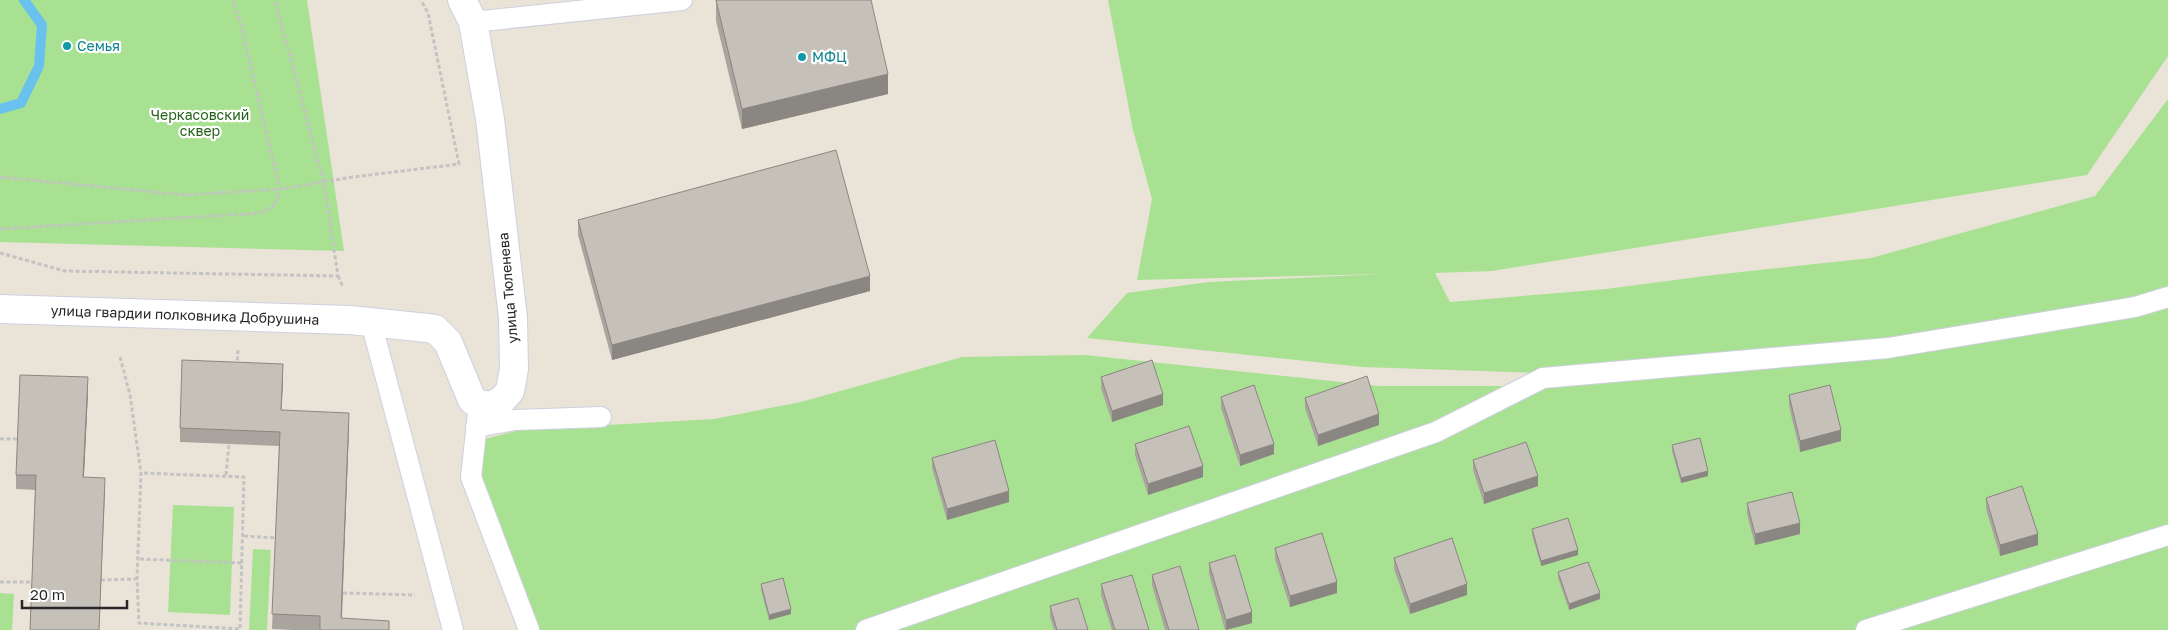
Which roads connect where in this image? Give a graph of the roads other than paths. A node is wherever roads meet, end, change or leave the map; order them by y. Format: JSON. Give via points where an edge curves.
{"nodes":[{"id":1,"x":682,"y":0,"type":"edge"},
{"id":2,"x":468,"y":11,"type":"edge"},
{"id":3,"x":2168,"y":296,"type":"edge"},
{"id":4,"x":0,"y":308,"type":"edge"},
{"id":5,"x":371,"y":322,"type":"junction"},
{"id":6,"x":477,"y":415,"type":"junction"},
{"id":7,"x":600,"y":417,"type":"dead end"},
{"id":8,"x":2168,"y":535,"type":"edge"},
{"id":9,"x":453,"y":630,"type":"edge"},
{"id":10,"x":529,"y":630,"type":"edge"},
{"id":11,"x":866,"y":630,"type":"edge"},
{"id":12,"x":1866,"y":630,"type":"edge"}],
"edges":[{"from":1,"to":2,"type":"lane"},
{"from":2,"to":6,"type":"street","name":"улица Тюленева","via":[[490,119],[513,318],[514,369],[510,391],[502,400]]},
{"from":3,"to":11,"type":"lane","via":[[2135,307],[1888,348],[1543,378],[1436,432]]},
{"from":4,"to":5,"type":"street","name":"улица гвардии полковника Добрушина"},
{"from":5,"to":6,"type":"street","via":[[435,329],[448,342]]},
{"from":5,"to":9,"type":"lane"},
{"from":6,"to":7,"type":"lane","via":[[515,420]]},
{"from":6,"to":10,"type":"lane","via":[[471,477]]},
{"from":8,"to":12,"type":"lane"}]}
